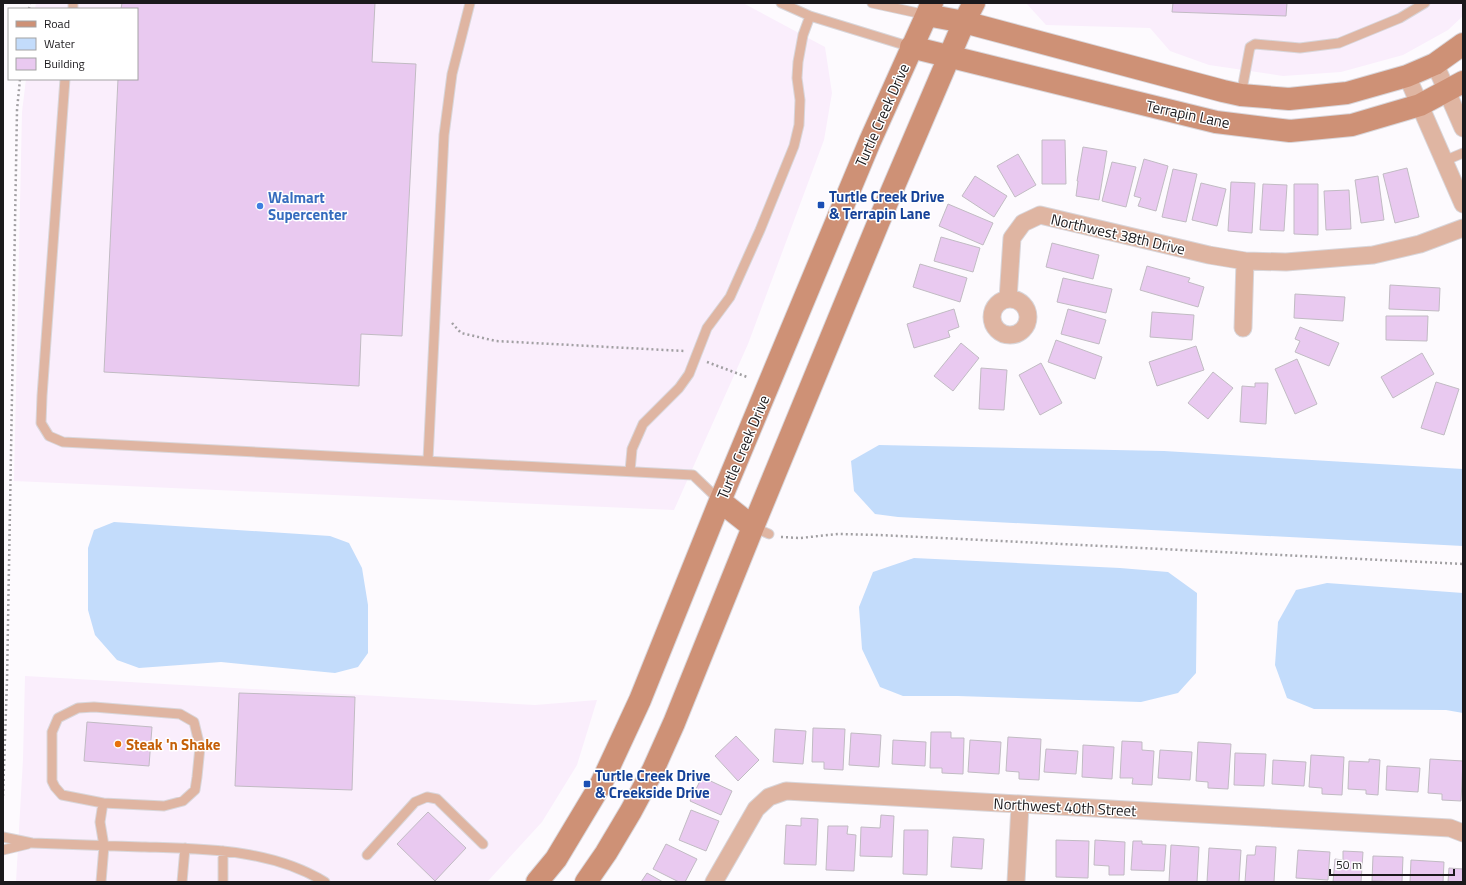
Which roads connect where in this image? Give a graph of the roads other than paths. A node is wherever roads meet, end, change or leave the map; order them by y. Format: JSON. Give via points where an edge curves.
{"nodes":[{"id":1,"x":470,"y":3,"type":"edge"},
{"id":2,"x":780,"y":3,"type":"edge"},
{"id":3,"x":872,"y":3,"type":"edge"},
{"id":4,"x":974,"y":3,"type":"edge"},
{"id":5,"x":1425,"y":3,"type":"edge"},
{"id":6,"x":930,"y":9,"type":"edge"},
{"id":7,"x":810,"y":16,"type":"junction"},
{"id":8,"x":964,"y":22,"type":"junction"},
{"id":9,"x":1463,"y":44,"type":"edge"},
{"id":10,"x":912,"y":47,"type":"junction"},
{"id":11,"x":949,"y":57,"type":"junction"},
{"id":12,"x":1435,"y":64,"type":"junction"},
{"id":13,"x":1407,"y":76,"type":"junction"},
{"id":14,"x":65,"y":80,"type":"edge"},
{"id":15,"x":1455,"y":87,"type":"edge"},
{"id":16,"x":1241,"y":95,"type":"junction"},
{"id":17,"x":1141,"y":104,"type":"junction"},
{"id":18,"x":1420,"y":106,"type":"junction"},
{"id":19,"x":1463,"y":128,"type":"edge"},
{"id":20,"x":1463,"y":153,"type":"edge"},
{"id":21,"x":1444,"y":161,"type":"junction"},
{"id":22,"x":1463,"y":204,"type":"edge"},
{"id":23,"x":1463,"y":228,"type":"edge"},
{"id":24,"x":1245,"y":261,"type":"junction"},
{"id":25,"x":1008,"y":299,"type":"dead end"},
{"id":26,"x":1243,"y":328,"type":"dead end"},
{"id":27,"x":428,"y":460,"type":"junction"},
{"id":28,"x":630,"y":471,"type":"junction"},
{"id":29,"x":720,"y":501,"type":"junction"},
{"id":30,"x":761,"y":531,"type":"junction"},
{"id":31,"x":102,"y":804,"type":"junction"},
{"id":32,"x":1020,"y":805,"type":"junction"},
{"id":33,"x":1463,"y":833,"type":"edge"},
{"id":34,"x":3,"y":836,"type":"edge"},
{"id":35,"x":32,"y":843,"type":"junction"},
{"id":36,"x":483,"y":844,"type":"dead end"},
{"id":37,"x":104,"y":846,"type":"junction"},
{"id":38,"x":185,"y":848,"type":"junction"},
{"id":39,"x":3,"y":850,"type":"edge"},
{"id":40,"x":223,"y":851,"type":"junction"},
{"id":41,"x":367,"y":855,"type":"dead end"},
{"id":42,"x":102,"y":882,"type":"edge"},
{"id":43,"x":182,"y":882,"type":"edge"},
{"id":44,"x":223,"y":882,"type":"edge"},
{"id":45,"x":325,"y":882,"type":"edge"},
{"id":46,"x":536,"y":882,"type":"edge"},
{"id":47,"x":586,"y":882,"type":"edge"},
{"id":48,"x":714,"y":882,"type":"edge"},
{"id":49,"x":1016,"y":882,"type":"edge"}],
"edges":[{"from":1,"to":27,"type":"lane","via":[[452,74],[444,135]]},
{"from":2,"to":7,"type":"lane"},
{"from":3,"to":6,"type":"lane"},
{"from":4,"to":8,"type":"street"},
{"from":5,"to":16,"type":"lane","via":[[1400,18],[1339,43],[1300,48],[1255,44],[1250,47]]},
{"from":6,"to":8,"type":"street","name":"Terrapin Lane"},
{"from":6,"to":10,"type":"street","name":"Turtle Creek Drive"},
{"from":7,"to":10,"type":"lane"},
{"from":7,"to":28,"type":"lane","via":[[798,62],[799,125],[794,146],[730,297],[707,328],[689,374],[679,388],[643,424],[632,449]]},
{"from":8,"to":11,"type":"street"},
{"from":8,"to":16,"type":"street","name":"Terrapin Lane"},
{"from":9,"to":12,"type":"street","name":"Terrapin Lane"},
{"from":10,"to":11,"type":"street","name":"Terrapin Lane"},
{"from":10,"to":29,"type":"street","name":"Turtle Creek Drive","via":[[870,141]]},
{"from":11,"to":17,"type":"street","name":"Terrapin Lane"},
{"from":11,"to":30,"type":"street","via":[[879,221]]},
{"from":12,"to":13,"type":"street","name":"Terrapin Lane"},
{"from":12,"to":15,"type":"street"},
{"from":13,"to":16,"type":"street","name":"Terrapin Lane","via":[[1347,93],[1289,99]]},
{"from":13,"to":18,"type":"street"},
{"from":14,"to":27,"type":"lane","via":[[42,396],[41,423],[49,436],[63,442]]},
{"from":15,"to":18,"type":"street","name":"Terrapin Lane"},
{"from":15,"to":19,"type":"street"},
{"from":16,"to":17,"type":"street","via":[[1231,103],[1216,109]]},
{"from":17,"to":18,"type":"street","name":"Terrapin Lane","via":[[1216,122],[1290,131],[1352,125]]},
{"from":18,"to":21,"type":"street"},
{"from":20,"to":21,"type":"lane"},
{"from":21,"to":22,"type":"street"},
{"from":23,"to":24,"type":"street","name":"Northwest 38th Drive","via":[[1420,244],[1373,255],[1286,262]]},
{"from":24,"to":25,"type":"street","name":"Northwest 38th Drive","via":[[1040,216],[1023,223],[1012,238]]},
{"from":24,"to":26,"type":"street"},
{"from":27,"to":28,"type":"lane"},
{"from":28,"to":29,"type":"lane","via":[[693,474]]},
{"from":29,"to":30,"type":"street"},
{"from":29,"to":46,"type":"street","name":"Turtle Creek Drive","via":[[640,700],[601,784],[556,859]]},
{"from":30,"to":47,"type":"street","via":[[653,770],[606,853]]},
{"from":31,"to":31,"type":"lane","via":[[164,806],[183,801],[195,790],[200,747],[194,722],[180,714],[94,707],[78,708],[58,718],[52,732],[52,781],[55,787],[62,795]]},
{"from":31,"to":37,"type":"lane","via":[[100,822]]},
{"from":32,"to":33,"type":"street","name":"Northwest 40th Street","via":[[1450,828]]},
{"from":32,"to":48,"type":"street","name":"Northwest 40th Street","via":[[786,791],[769,797],[756,809]]},
{"from":32,"to":49,"type":"street"},
{"from":34,"to":35,"type":"lane"},
{"from":35,"to":37,"type":"lane"},
{"from":35,"to":39,"type":"lane"},
{"from":36,"to":41,"type":"lane","via":[[437,799],[427,797],[416,802]]},
{"from":37,"to":38,"type":"lane"},
{"from":37,"to":42,"type":"lane"},
{"from":38,"to":40,"type":"lane"},
{"from":38,"to":43,"type":"lane"},
{"from":40,"to":44,"type":"lane"},
{"from":40,"to":45,"type":"lane","via":[[284,863]]}]}
